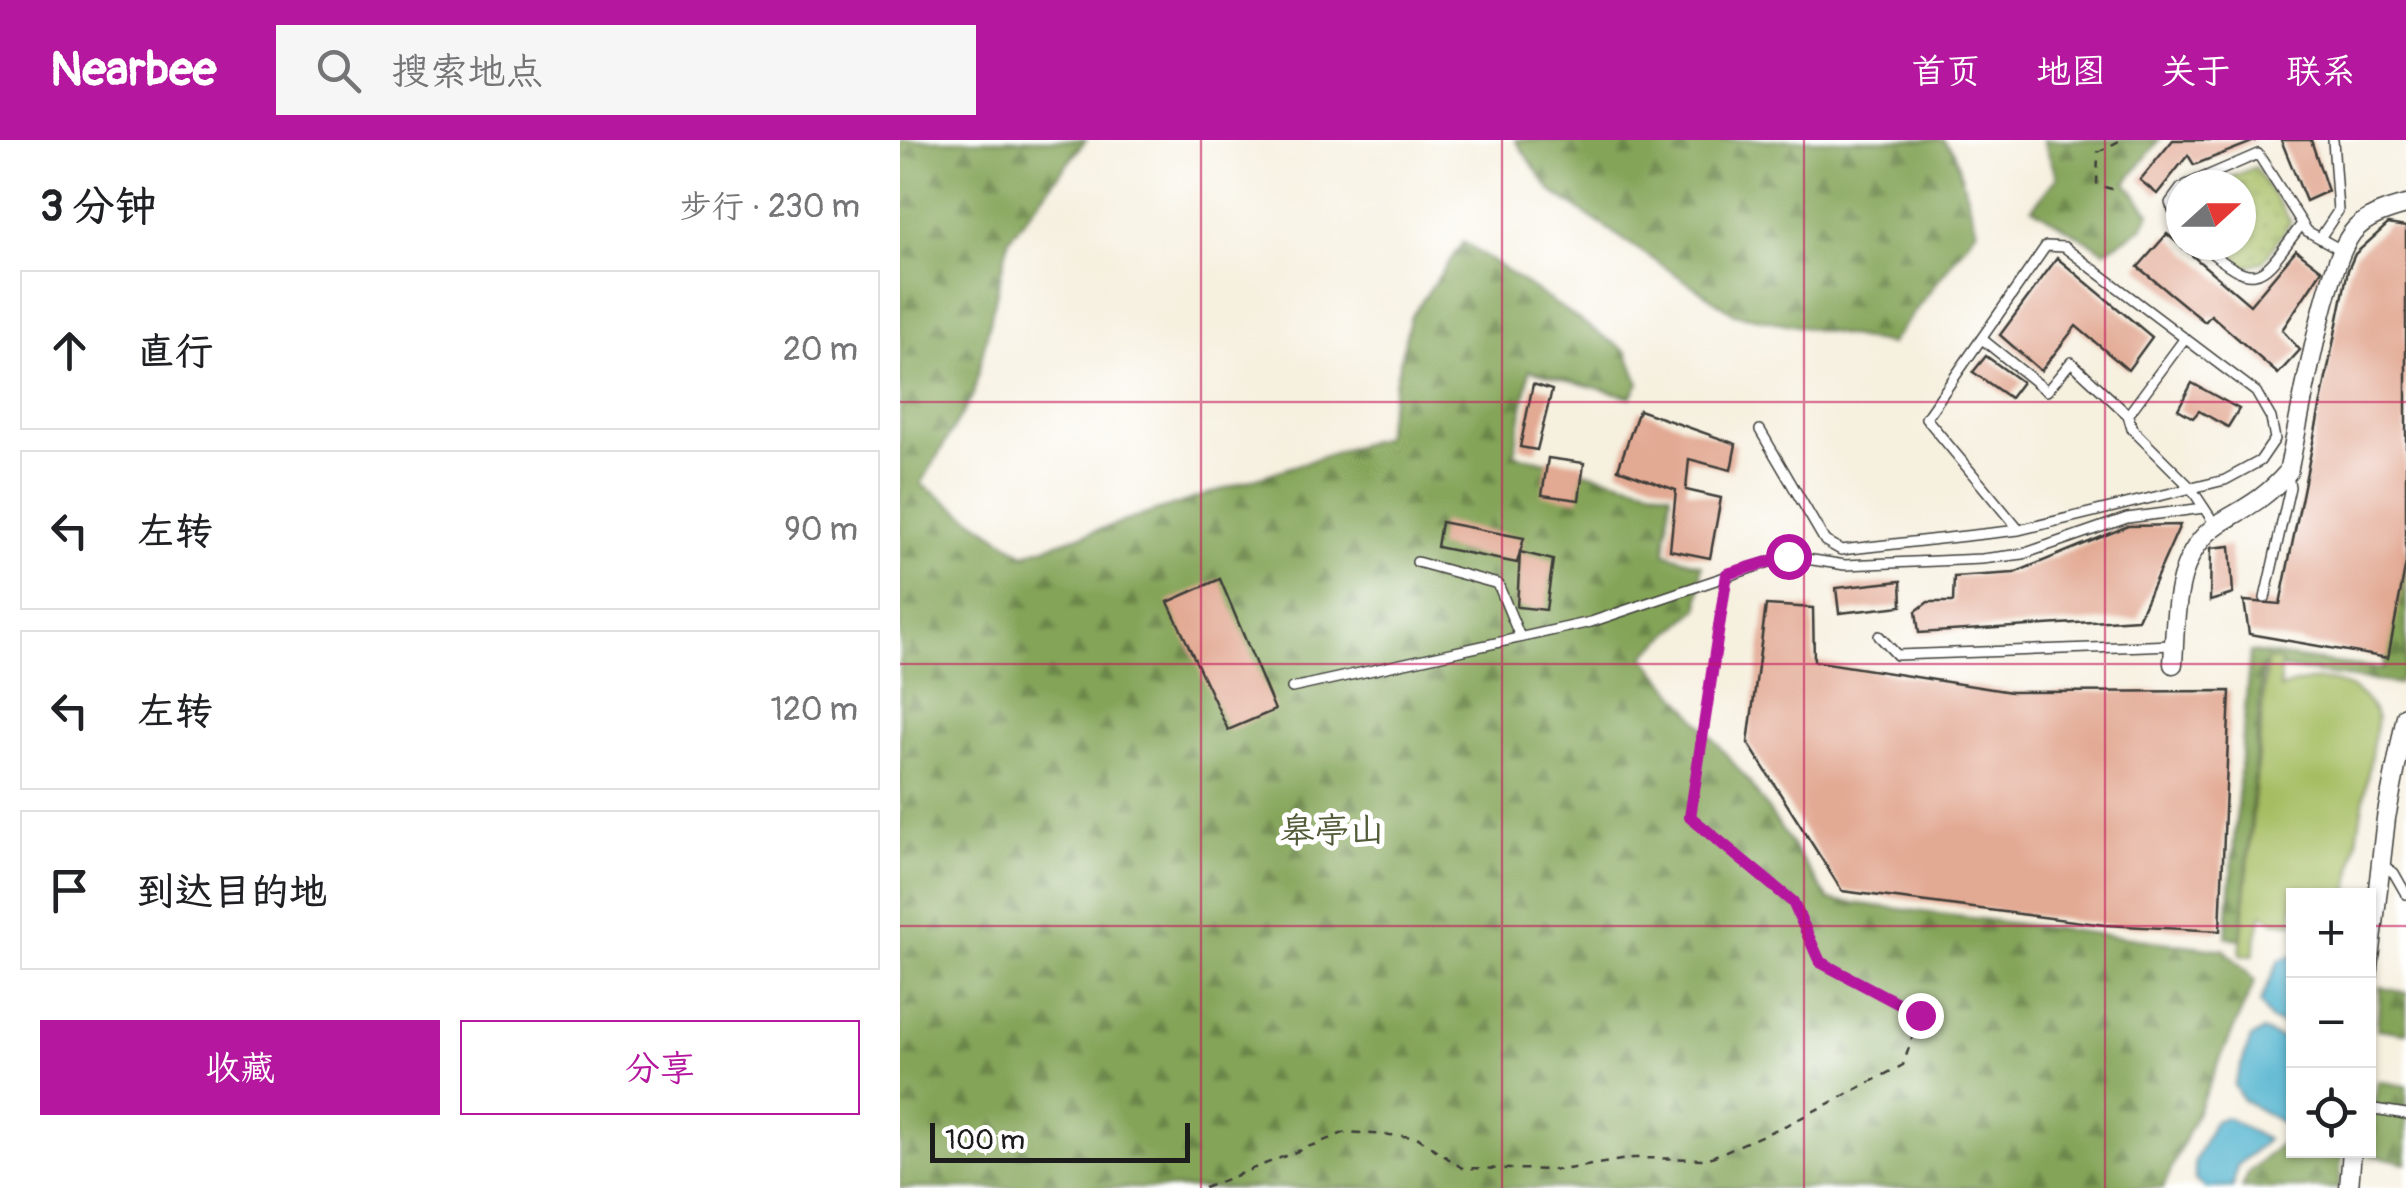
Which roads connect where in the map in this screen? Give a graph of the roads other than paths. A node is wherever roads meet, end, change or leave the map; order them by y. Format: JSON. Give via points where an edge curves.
{"nodes":[{"id":1,"x":2332,"y":140,"type":"edge"},
{"id":2,"x":2220,"y":170,"type":"edge"},
{"id":3,"x":2406,"y":205,"type":"edge"},
{"id":4,"x":2302,"y":224,"type":"junction"},
{"id":5,"x":2320,"y":238,"type":"junction"},
{"id":6,"x":2343,"y":251,"type":"junction"},
{"id":7,"x":2220,"y":260,"type":"edge"},
{"id":8,"x":2184,"y":338,"type":"junction"},
{"id":9,"x":1982,"y":339,"type":"junction"},
{"id":10,"x":2128,"y":415,"type":"junction"},
{"id":11,"x":1760,"y":430,"type":"dead end"},
{"id":12,"x":2288,"y":472,"type":"junction"},
{"id":13,"x":2191,"y":488,"type":"junction"},
{"id":14,"x":2204,"y":508,"type":"junction"},
{"id":15,"x":2216,"y":526,"type":"junction"},
{"id":16,"x":2019,"y":530,"type":"junction"},
{"id":17,"x":1417,"y":562,"type":"dead end"},
{"id":18,"x":2265,"y":598,"type":"dead end"},
{"id":19,"x":1879,"y":636,"type":"dead end"},
{"id":20,"x":1520,"y":638,"type":"junction"},
{"id":21,"x":2174,"y":645,"type":"junction"},
{"id":22,"x":2172,"y":664,"type":"dead end"},
{"id":23,"x":1292,"y":688,"type":"dead end"},
{"id":24,"x":2406,"y":716,"type":"edge"},
{"id":25,"x":2403,"y":745,"type":"edge"},
{"id":26,"x":2381,"y":864,"type":"junction"},
{"id":27,"x":2406,"y":894,"type":"edge"},
{"id":28,"x":2376,"y":907,"type":"edge"},
{"id":29,"x":2376,"y":1109,"type":"edge"},
{"id":30,"x":2406,"y":1114,"type":"edge"},
{"id":31,"x":2351,"y":1158,"type":"edge"},
{"id":32,"x":2349,"y":1188,"type":"edge"},
{"id":33,"x":2357,"y":1188,"type":"edge"}],
"edges":[{"from":1,"to":5,"type":"lane","via":[[2338,212]]},
{"from":2,"to":4,"type":"lane","via":[[2258,154]]},
{"from":3,"to":6,"type":"street","via":[[2380,212],[2353,232]]},
{"from":4,"to":5,"type":"lane"},
{"from":4,"to":7,"type":"lane","via":[[2267,270],[2254,276],[2236,274]]},
{"from":5,"to":6,"type":"lane"},
{"from":6,"to":12,"type":"street"},
{"from":8,"to":9,"type":"lane","via":[[2064,247],[2046,246]]},
{"from":8,"to":10,"type":"lane"},
{"from":8,"to":13,"type":"lane","via":[[2256,392],[2274,440],[2260,461]]},
{"from":9,"to":10,"type":"lane","via":[[2046,390],[2071,362]]},
{"from":9,"to":16,"type":"lane","via":[[1926,418]]},
{"from":10,"to":13,"type":"lane","via":[[2132,429]]},
{"from":11,"to":16,"type":"lane","via":[[1826,542],[1841,550]]},
{"from":12,"to":15,"type":"street","via":[[2266,498]]},
{"from":12,"to":18,"type":"lane"},
{"from":13,"to":14,"type":"lane"},
{"from":13,"to":16,"type":"lane"},
{"from":14,"to":15,"type":"lane"},
{"from":14,"to":20,"type":"lane","via":[[2127,518],[2023,554],[1845,565],[1788,556],[1590,622]]},
{"from":15,"to":21,"type":"street","via":[[2196,546],[2179,586]]},
{"from":17,"to":20,"type":"lane","via":[[1498,584]]},
{"from":19,"to":21,"type":"lane","via":[[1897,655]]},
{"from":20,"to":23,"type":"lane"},
{"from":21,"to":22,"type":"street"},
{"from":24,"to":25,"type":"street"},
{"from":25,"to":26,"type":"street"},
{"from":26,"to":27,"type":"lane"},
{"from":26,"to":28,"type":"street"},
{"from":29,"to":30,"type":"lane"},
{"from":31,"to":32,"type":"street"},
{"from":32,"to":33,"type":"lane"}]}
